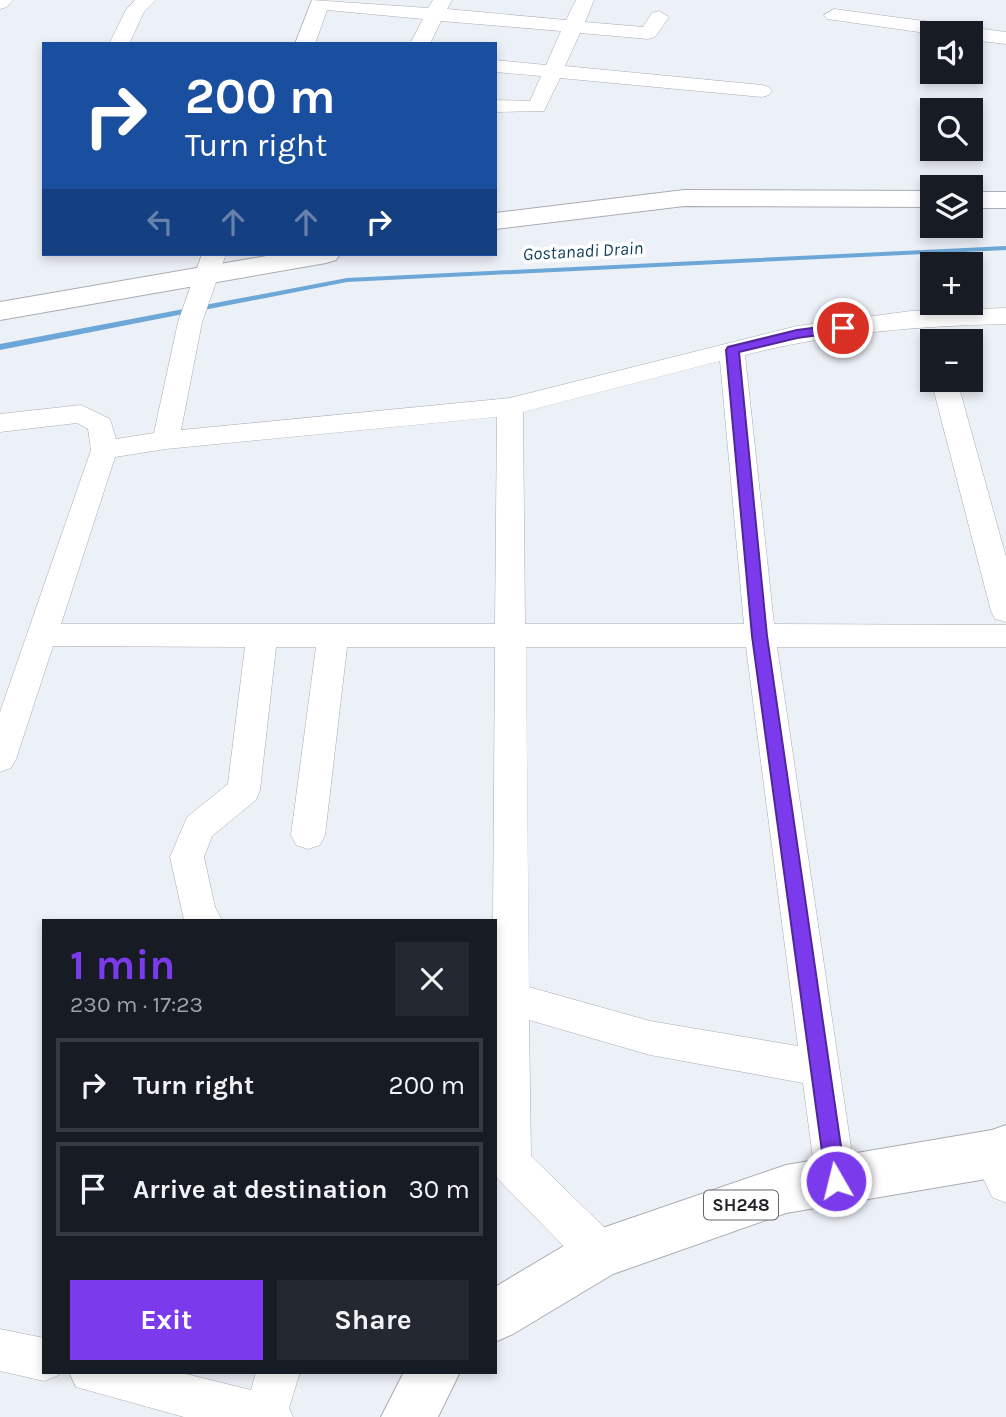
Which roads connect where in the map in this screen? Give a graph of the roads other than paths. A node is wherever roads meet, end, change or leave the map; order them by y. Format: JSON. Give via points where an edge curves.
{"nodes":[{"id":1,"x":146,"y":0,"type":"edge"},
{"id":2,"x":585,"y":0,"type":"edge"},
{"id":3,"x":320,"y":2,"type":"edge"},
{"id":4,"x":438,"y":7,"type":"edge"},
{"id":5,"x":834,"y":15,"type":"dead end"},
{"id":6,"x":659,"y":17,"type":"dead end"},
{"id":7,"x":920,"y":26,"type":"edge"},
{"id":8,"x":573,"y":27,"type":"junction"},
{"id":9,"x":983,"y":35,"type":"edge"},
{"id":10,"x":1006,"y":38,"type":"edge"},
{"id":11,"x":120,"y":42,"type":"edge"},
{"id":12,"x":306,"y":42,"type":"edge"},
{"id":13,"x":421,"y":42,"type":"edge"},
{"id":14,"x":497,"y":65,"type":"edge"},
{"id":15,"x":554,"y":70,"type":"junction"},
{"id":16,"x":762,"y":91,"type":"dead end"},
{"id":17,"x":497,"y":106,"type":"edge"},
{"id":18,"x":920,"y":200,"type":"edge"},
{"id":19,"x":983,"y":200,"type":"edge"},
{"id":20,"x":1006,"y":200,"type":"edge"},
{"id":21,"x":497,"y":221,"type":"edge"},
{"id":22,"x":305,"y":256,"type":"edge"},
{"id":23,"x":209,"y":265,"type":"edge"},
{"id":24,"x":0,"y":311,"type":"edge"},
{"id":25,"x":1006,"y":316,"type":"edge"},
{"id":26,"x":936,"y":329,"type":"edge"},
{"id":27,"x":920,"y":330,"type":"edge"},
{"id":28,"x":732,"y":350,"type":"junction"},
{"id":29,"x":947,"y":392,"type":"edge"},
{"id":30,"x":510,"y":407,"type":"junction"},
{"id":31,"x":0,"y":423,"type":"edge"},
{"id":32,"x":166,"y":440,"type":"junction"},
{"id":33,"x":104,"y":450,"type":"junction"},
{"id":34,"x":1006,"y":611,"type":"edge"},
{"id":35,"x":333,"y":634,"type":"junction"},
{"id":36,"x":41,"y":635,"type":"junction"},
{"id":37,"x":262,"y":635,"type":"junction"},
{"id":38,"x":510,"y":635,"type":"junction"},
{"id":39,"x":760,"y":636,"type":"junction"},
{"id":40,"x":1006,"y":636,"type":"edge"},
{"id":41,"x":0,"y":759,"type":"edge"},
{"id":42,"x":308,"y":835,"type":"dead end"},
{"id":43,"x":204,"y":919,"type":"edge"},
{"id":44,"x":510,"y":998,"type":"junction"},
{"id":45,"x":820,"y":1068,"type":"junction"},
{"id":46,"x":1001,"y":1162,"type":"edge"},
{"id":47,"x":836,"y":1181,"type":"junction"},
{"id":48,"x":600,"y":1253,"type":"junction"},
{"id":49,"x":497,"y":1315,"type":"edge"},
{"id":50,"x":0,"y":1350,"type":"edge"},
{"id":51,"x":42,"y":1360,"type":"edge"},
{"id":52,"x":99,"y":1374,"type":"edge"},
{"id":53,"x":278,"y":1374,"type":"edge"},
{"id":54,"x":433,"y":1374,"type":"edge"},
{"id":55,"x":268,"y":1416,"type":"edge"},
{"id":56,"x":408,"y":1417,"type":"edge"}],
"edges":[{"from":1,"to":11,"type":"street"},
{"from":2,"to":8,"type":"street"},
{"from":3,"to":4,"type":"street"},
{"from":3,"to":12,"type":"street"},
{"from":4,"to":8,"type":"street"},
{"from":4,"to":13,"type":"street"},
{"from":5,"to":7,"type":"street"},
{"from":6,"to":8,"type":"street","via":[[648,33]]},
{"from":8,"to":15,"type":"street"},
{"from":9,"to":10,"type":"street"},
{"from":14,"to":15,"type":"street"},
{"from":15,"to":16,"type":"street"},
{"from":15,"to":17,"type":"street","via":[[537,107]]},
{"from":18,"to":21,"type":"street","via":[[684,198]]},
{"from":19,"to":20,"type":"street"},
{"from":22,"to":23,"type":"street"},
{"from":23,"to":24,"type":"street"},
{"from":23,"to":32,"type":"street","via":[[178,370]]},
{"from":25,"to":26,"type":"street"},
{"from":27,"to":28,"type":"street","via":[[797,334]]},
{"from":28,"to":30,"type":"street"},
{"from":28,"to":39,"type":"street"},
{"from":29,"to":34,"type":"street"},
{"from":30,"to":32,"type":"street"},
{"from":30,"to":38,"type":"street"},
{"from":31,"to":33,"type":"street","via":[[81,414],[102,425]]},
{"from":32,"to":33,"type":"street"},
{"from":33,"to":36,"type":"street"},
{"from":35,"to":37,"type":"street"},
{"from":35,"to":38,"type":"street"},
{"from":35,"to":42,"type":"street"},
{"from":36,"to":37,"type":"street"},
{"from":36,"to":41,"type":"street"},
{"from":37,"to":43,"type":"street","via":[[244,790],[199,827],[187,857],[199,915]]},
{"from":38,"to":39,"type":"street"},
{"from":38,"to":44,"type":"street"},
{"from":39,"to":40,"type":"street"},
{"from":39,"to":45,"type":"street"},
{"from":44,"to":45,"type":"street","via":[[650,1038]]},
{"from":44,"to":48,"type":"street","via":[[510,1164]]},
{"from":45,"to":47,"type":"street"},
{"from":46,"to":47,"type":"street","number":"SH248"},
{"from":47,"to":48,"type":"street","number":"SH248","via":[[786,1189]]},
{"from":48,"to":49,"type":"street","number":"SH248"},
{"from":50,"to":51,"type":"street"},
{"from":52,"to":55,"type":"street"},
{"from":53,"to":55,"type":"street"},
{"from":54,"to":56,"type":"street"}]}
